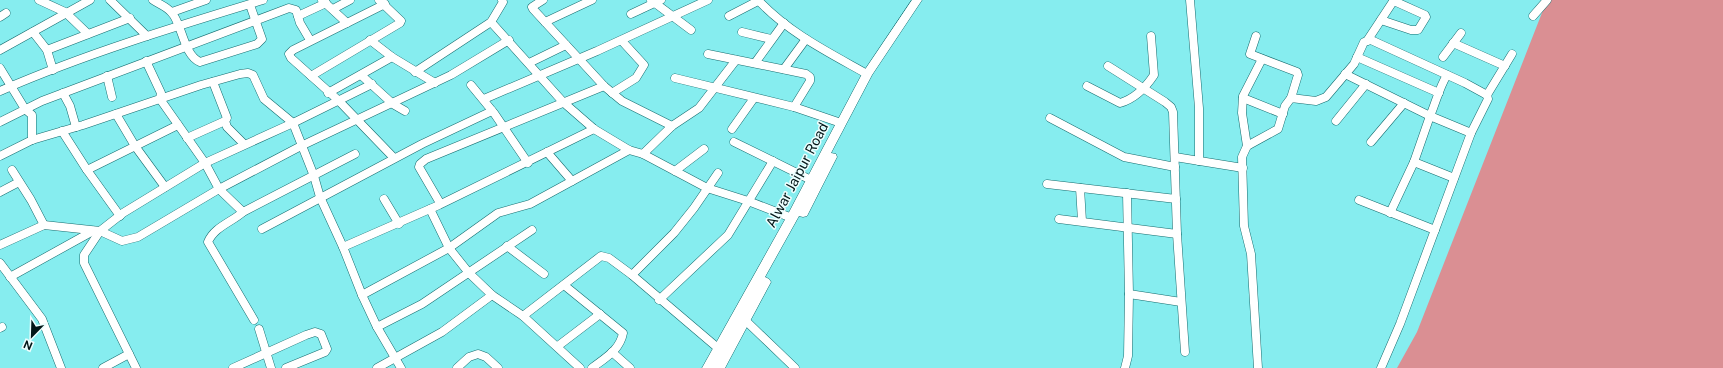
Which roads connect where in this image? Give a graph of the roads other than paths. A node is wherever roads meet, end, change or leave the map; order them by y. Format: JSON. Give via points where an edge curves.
{"nodes":[{"id":1,"x":90,"y":0,"type":"edge"},
{"id":2,"x":110,"y":0,"type":"edge"},
{"id":3,"x":156,"y":0,"type":"edge"},
{"id":4,"x":206,"y":0,"type":"edge"},
{"id":5,"x":263,"y":0,"type":"edge"},
{"id":6,"x":350,"y":0,"type":"edge"},
{"id":7,"x":502,"y":0,"type":"edge"},
{"id":8,"x":543,"y":0,"type":"edge"},
{"id":9,"x":592,"y":0,"type":"edge"},
{"id":10,"x":758,"y":0,"type":"edge"},
{"id":11,"x":918,"y":0,"type":"edge"},
{"id":12,"x":1190,"y":0,"type":"edge"},
{"id":13,"x":1548,"y":0,"type":"edge"},
{"id":14,"x":43,"y":1,"type":"edge"},
{"id":15,"x":324,"y":1,"type":"edge"},
{"id":16,"x":656,"y":1,"type":"edge"},
{"id":17,"x":705,"y":1,"type":"edge"},
{"id":18,"x":1394,"y":1,"type":"edge"},
{"id":19,"x":382,"y":2,"type":"edge"},
{"id":20,"x":250,"y":5,"type":"junction"},
{"id":21,"x":333,"y":9,"type":"junction"},
{"id":22,"x":66,"y":12,"type":"junction"},
{"id":23,"x":172,"y":12,"type":"junction"},
{"id":24,"x":631,"y":14,"type":"dead end"},
{"id":25,"x":298,"y":16,"type":"junction"},
{"id":26,"x":729,"y":16,"type":"dead end"},
{"id":27,"x":1533,"y":16,"type":"dead end"},
{"id":28,"x":673,"y":17,"type":"junction"},
{"id":29,"x":130,"y":18,"type":"junction"},
{"id":30,"x":1381,"y":20,"type":"junction"},
{"id":31,"x":256,"y":21,"type":"junction"},
{"id":32,"x":347,"y":22,"type":"junction"},
{"id":33,"x":491,"y":22,"type":"junction"},
{"id":34,"x":545,"y":22,"type":"junction"},
{"id":35,"x":784,"y":23,"type":"junction"},
{"id":36,"x":178,"y":26,"type":"junction"},
{"id":37,"x":691,"y":30,"type":"dead end"},
{"id":38,"x":33,"y":32,"type":"junction"},
{"id":39,"x":742,"y":32,"type":"dead end"},
{"id":40,"x":1461,"y":33,"type":"dead end"},
{"id":41,"x":88,"y":34,"type":"junction"},
{"id":42,"x":147,"y":36,"type":"junction"},
{"id":43,"x":1151,"y":36,"type":"dead end"},
{"id":44,"x":1256,"y":36,"type":"dead end"},
{"id":45,"x":772,"y":39,"type":"junction"},
{"id":46,"x":806,"y":39,"type":"junction"},
{"id":47,"x":310,"y":40,"type":"junction"},
{"id":48,"x":370,"y":40,"type":"junction"},
{"id":49,"x":508,"y":40,"type":"junction"},
{"id":50,"x":1367,"y":40,"type":"junction"},
{"id":51,"x":622,"y":41,"type":"junction"},
{"id":52,"x":1454,"y":43,"type":"junction"},
{"id":53,"x":566,"y":45,"type":"junction"},
{"id":54,"x":187,"y":47,"type":"junction"},
{"id":55,"x":0,"y":50,"type":"edge"},
{"id":56,"x":47,"y":50,"type":"junction"},
{"id":57,"x":708,"y":54,"type":"dead end"},
{"id":58,"x":1512,"y":54,"type":"dead end"},
{"id":59,"x":392,"y":57,"type":"junction"},
{"id":60,"x":1443,"y":57,"type":"dead end"},
{"id":61,"x":1357,"y":58,"type":"junction"},
{"id":62,"x":1262,"y":59,"type":"junction"},
{"id":63,"x":580,"y":60,"type":"junction"},
{"id":64,"x":736,"y":60,"type":"junction"},
{"id":65,"x":146,"y":61,"type":"junction"},
{"id":66,"x":529,"y":63,"type":"junction"},
{"id":67,"x":755,"y":63,"type":"junction"},
{"id":68,"x":1108,"y":66,"type":"dead end"},
{"id":69,"x":1505,"y":66,"type":"junction"},
{"id":70,"x":784,"y":69,"type":"junction"},
{"id":71,"x":53,"y":70,"type":"junction"},
{"id":72,"x":1,"y":71,"type":"edge"},
{"id":73,"x":415,"y":72,"type":"junction"},
{"id":74,"x":867,"y":74,"type":"junction"},
{"id":75,"x":1345,"y":74,"type":"junction"},
{"id":76,"x":361,"y":75,"type":"junction"},
{"id":77,"x":1447,"y":75,"type":"junction"},
{"id":78,"x":107,"y":76,"type":"junction"},
{"id":79,"x":310,"y":76,"type":"junction"},
{"id":80,"x":540,"y":76,"type":"junction"},
{"id":81,"x":675,"y":78,"type":"dead end"},
{"id":82,"x":213,"y":82,"type":"junction"},
{"id":83,"x":435,"y":83,"type":"junction"},
{"id":84,"x":372,"y":84,"type":"junction"},
{"id":85,"x":1366,"y":84,"type":"junction"},
{"id":86,"x":471,"y":85,"type":"dead end"},
{"id":87,"x":11,"y":86,"type":"junction"},
{"id":88,"x":604,"y":86,"type":"junction"},
{"id":89,"x":1087,"y":86,"type":"dead end"},
{"id":90,"x":714,"y":88,"type":"junction"},
{"id":91,"x":1143,"y":88,"type":"junction"},
{"id":92,"x":0,"y":91,"type":"edge"},
{"id":93,"x":63,"y":93,"type":"junction"},
{"id":94,"x":328,"y":93,"type":"junction"},
{"id":95,"x":612,"y":93,"type":"junction"},
{"id":96,"x":1439,"y":93,"type":"junction"},
{"id":97,"x":1487,"y":95,"type":"junction"},
{"id":98,"x":112,"y":97,"type":"dead end"},
{"id":99,"x":754,"y":98,"type":"junction"},
{"id":100,"x":1243,"y":98,"type":"junction"},
{"id":101,"x":1291,"y":98,"type":"junction"},
{"id":102,"x":160,"y":99,"type":"junction"},
{"id":103,"x":484,"y":99,"type":"junction"},
{"id":104,"x":338,"y":100,"type":"junction"},
{"id":105,"x":563,"y":102,"type":"junction"},
{"id":106,"x":1404,"y":103,"type":"junction"},
{"id":107,"x":393,"y":104,"type":"junction"},
{"id":108,"x":794,"y":107,"type":"junction"},
{"id":109,"x":25,"y":109,"type":"junction"},
{"id":110,"x":405,"y":111,"type":"dead end"},
{"id":111,"x":492,"y":111,"type":"junction"},
{"id":112,"x":116,"y":114,"type":"junction"},
{"id":113,"x":1283,"y":114,"type":"junction"},
{"id":114,"x":1430,"y":116,"type":"junction"},
{"id":115,"x":1050,"y":118,"type":"dead end"},
{"id":116,"x":358,"y":120,"type":"junction"},
{"id":117,"x":225,"y":121,"type":"junction"},
{"id":118,"x":1336,"y":121,"type":"dead end"},
{"id":119,"x":0,"y":122,"type":"edge"},
{"id":120,"x":841,"y":122,"type":"junction"},
{"id":121,"x":293,"y":123,"type":"junction"},
{"id":122,"x":178,"y":125,"type":"junction"},
{"id":123,"x":672,"y":126,"type":"junction"},
{"id":124,"x":76,"y":127,"type":"junction"},
{"id":125,"x":502,"y":127,"type":"junction"},
{"id":126,"x":594,"y":129,"type":"junction"},
{"id":127,"x":732,"y":129,"type":"dead end"},
{"id":128,"x":62,"y":130,"type":"junction"},
{"id":129,"x":1471,"y":133,"type":"junction"},
{"id":130,"x":187,"y":138,"type":"junction"},
{"id":131,"x":32,"y":140,"type":"junction"},
{"id":132,"x":734,"y":142,"type":"dead end"},
{"id":133,"x":1371,"y":142,"type":"dead end"},
{"id":134,"x":244,"y":144,"type":"junction"},
{"id":135,"x":135,"y":146,"type":"junction"},
{"id":136,"x":301,"y":146,"type":"junction"},
{"id":137,"x":1247,"y":146,"type":"junction"},
{"id":138,"x":704,"y":149,"type":"dead end"},
{"id":139,"x":629,"y":150,"type":"junction"},
{"id":140,"x":547,"y":152,"type":"junction"},
{"id":141,"x":355,"y":154,"type":"dead end"},
{"id":142,"x":644,"y":154,"type":"junction"},
{"id":143,"x":0,"y":156,"type":"edge"},
{"id":144,"x":1175,"y":157,"type":"junction"},
{"id":145,"x":394,"y":158,"type":"junction"},
{"id":146,"x":773,"y":161,"type":"junction"},
{"id":147,"x":1199,"y":161,"type":"junction"},
{"id":148,"x":1414,"y":162,"type":"junction"},
{"id":149,"x":205,"y":163,"type":"junction"},
{"id":150,"x":528,"y":163,"type":"junction"},
{"id":151,"x":1175,"y":167,"type":"junction"},
{"id":152,"x":1243,"y":168,"type":"junction"},
{"id":153,"x":12,"y":170,"type":"dead end"},
{"id":154,"x":87,"y":170,"type":"junction"},
{"id":155,"x":675,"y":171,"type":"junction"},
{"id":156,"x":718,"y":173,"type":"dead end"},
{"id":157,"x":314,"y":176,"type":"junction"},
{"id":158,"x":1454,"y":178,"type":"junction"},
{"id":159,"x":811,"y":180,"type":"junction"},
{"id":160,"x":572,"y":181,"type":"junction"},
{"id":161,"x":19,"y":182,"type":"junction"},
{"id":162,"x":1046,"y":184,"type":"dead end"},
{"id":163,"x":165,"y":187,"type":"junction"},
{"id":164,"x":707,"y":188,"type":"junction"},
{"id":165,"x":1080,"y":188,"type":"junction"},
{"id":166,"x":219,"y":189,"type":"junction"},
{"id":167,"x":0,"y":192,"type":"edge"},
{"id":168,"x":1127,"y":193,"type":"junction"},
{"id":169,"x":320,"y":197,"type":"junction"},
{"id":170,"x":384,"y":199,"type":"dead end"},
{"id":171,"x":1176,"y":200,"type":"junction"},
{"id":172,"x":1359,"y":200,"type":"dead end"},
{"id":173,"x":748,"y":201,"type":"junction"},
{"id":174,"x":440,"y":203,"type":"junction"},
{"id":175,"x":430,"y":208,"type":"junction"},
{"id":176,"x":243,"y":212,"type":"junction"},
{"id":177,"x":1390,"y":213,"type":"junction"},
{"id":178,"x":120,"y":216,"type":"junction"},
{"id":179,"x":792,"y":218,"type":"junction"},
{"id":180,"x":1059,"y":219,"type":"dead end"},
{"id":181,"x":1082,"y":221,"type":"junction"},
{"id":182,"x":399,"y":224,"type":"junction"},
{"id":183,"x":44,"y":225,"type":"junction"},
{"id":184,"x":1128,"y":228,"type":"junction"},
{"id":185,"x":262,"y":229,"type":"dead end"},
{"id":186,"x":532,"y":230,"type":"dead end"},
{"id":187,"x":1435,"y":230,"type":"junction"},
{"id":188,"x":97,"y":231,"type":"junction"},
{"id":189,"x":1177,"y":234,"type":"junction"},
{"id":190,"x":0,"y":245,"type":"edge"},
{"id":191,"x":507,"y":246,"type":"junction"},
{"id":192,"x":343,"y":247,"type":"junction"},
{"id":193,"x":449,"y":248,"type":"junction"},
{"id":194,"x":0,"y":263,"type":"edge"},
{"id":195,"x":469,"y":273,"type":"junction"},
{"id":196,"x":544,"y":274,"type":"dead end"},
{"id":197,"x":632,"y":275,"type":"junction"},
{"id":198,"x":10,"y":277,"type":"junction"},
{"id":199,"x":564,"y":284,"type":"junction"},
{"id":200,"x":1129,"y":294,"type":"junction"},
{"id":201,"x":362,"y":295,"type":"junction"},
{"id":202,"x":492,"y":295,"type":"junction"},
{"id":203,"x":659,"y":300,"type":"junction"},
{"id":204,"x":1181,"y":302,"type":"junction"},
{"id":205,"x":600,"y":314,"type":"junction"},
{"id":206,"x":524,"y":316,"type":"junction"},
{"id":207,"x":254,"y":320,"type":"dead end"},
{"id":208,"x":745,"y":320,"type":"junction"},
{"id":209,"x":377,"y":326,"type":"junction"},
{"id":210,"x":259,"y":329,"type":"dead end"},
{"id":211,"x":558,"y":346,"type":"junction"},
{"id":212,"x":719,"y":349,"type":"junction"},
{"id":213,"x":612,"y":352,"type":"junction"},
{"id":214,"x":1185,"y":352,"type":"dead end"},
{"id":215,"x":266,"y":353,"type":"junction"},
{"id":216,"x":129,"y":354,"type":"junction"},
{"id":217,"x":397,"y":358,"type":"junction"},
{"id":218,"x":61,"y":368,"type":"edge"},
{"id":219,"x":103,"y":368,"type":"edge"},
{"id":220,"x":136,"y":368,"type":"edge"},
{"id":221,"x":233,"y":368,"type":"edge"},
{"id":222,"x":271,"y":368,"type":"edge"},
{"id":223,"x":286,"y":368,"type":"edge"},
{"id":224,"x":377,"y":368,"type":"edge"},
{"id":225,"x":401,"y":368,"type":"edge"},
{"id":226,"x":458,"y":368,"type":"edge"},
{"id":227,"x":498,"y":368,"type":"edge"},
{"id":228,"x":580,"y":368,"type":"edge"},
{"id":229,"x":592,"y":368,"type":"edge"},
{"id":230,"x":630,"y":368,"type":"edge"},
{"id":231,"x":708,"y":368,"type":"edge"},
{"id":232,"x":718,"y":368,"type":"edge"},
{"id":233,"x":794,"y":368,"type":"edge"},
{"id":234,"x":1125,"y":368,"type":"edge"},
{"id":235,"x":1258,"y":368,"type":"edge"},
{"id":236,"x":1381,"y":368,"type":"edge"}],
"edges":[{"from":1,"to":22,"type":"street"},
{"from":2,"to":29,"type":"street"},
{"from":3,"to":23,"type":"street"},
{"from":4,"to":23,"type":"street"},
{"from":5,"to":20,"type":"street"},
{"from":6,"to":21,"type":"street"},
{"from":7,"to":33,"type":"street"},
{"from":8,"to":34,"type":"street","via":[[532,7]]},
{"from":9,"to":34,"type":"street"},
{"from":10,"to":26,"type":"street"},
{"from":10,"to":35,"type":"street"},
{"from":11,"to":74,"type":"main road","name":"Alwar Jaipur Road"},
{"from":11,"to":208,"type":"main road","name":"Alwar Jaipur Road"},
{"from":12,"to":147,"type":"street","via":[[1197,78]]},
{"from":13,"to":27,"type":"street"},
{"from":14,"to":22,"type":"street"},
{"from":15,"to":21,"type":"street"},
{"from":15,"to":25,"type":"street"},
{"from":16,"to":24,"type":"street"},
{"from":16,"to":28,"type":"street"},
{"from":17,"to":28,"type":"street"},
{"from":18,"to":30,"type":"street"},
{"from":18,"to":30,"type":"street","via":[[1425,15],[1418,30]]},
{"from":19,"to":32,"type":"street"},
{"from":19,"to":48,"type":"street","via":[[401,21]]},
{"from":20,"to":31,"type":"street"},
{"from":20,"to":36,"type":"street"},
{"from":21,"to":32,"type":"street"},
{"from":22,"to":38,"type":"street"},
{"from":22,"to":41,"type":"street"},
{"from":23,"to":36,"type":"street"},
{"from":25,"to":31,"type":"street","via":[[296,10],[289,8]]},
{"from":25,"to":47,"type":"street"},
{"from":28,"to":37,"type":"street"},
{"from":28,"to":51,"type":"street"},
{"from":29,"to":41,"type":"street"},
{"from":29,"to":42,"type":"street"},
{"from":30,"to":50,"type":"street"},
{"from":31,"to":54,"type":"street"},
{"from":31,"to":54,"type":"street","via":[[262,38],[257,44],[200,62],[195,60]]},
{"from":32,"to":47,"type":"street"},
{"from":33,"to":49,"type":"street"},
{"from":33,"to":73,"type":"street"},
{"from":34,"to":53,"type":"street"},
{"from":35,"to":45,"type":"street"},
{"from":35,"to":46,"type":"street"},
{"from":36,"to":42,"type":"street"},
{"from":36,"to":54,"type":"street"},
{"from":38,"to":55,"type":"street"},
{"from":38,"to":56,"type":"street"},
{"from":39,"to":45,"type":"street"},
{"from":40,"to":52,"type":"street"},
{"from":41,"to":56,"type":"street"},
{"from":42,"to":71,"type":"street"},
{"from":43,"to":91,"type":"street","via":[[1154,76]]},
{"from":44,"to":62,"type":"street","via":[[1250,54]]},
{"from":45,"to":67,"type":"street"},
{"from":46,"to":70,"type":"street"},
{"from":46,"to":74,"type":"street"},
{"from":47,"to":79,"type":"street","via":[[289,54]]},
{"from":48,"to":59,"type":"street"},
{"from":48,"to":79,"type":"street"},
{"from":49,"to":66,"type":"street"},
{"from":49,"to":83,"type":"street","via":[[470,65]]},
{"from":50,"to":61,"type":"street"},
{"from":50,"to":77,"type":"street","via":[[1376,41]]},
{"from":51,"to":63,"type":"street"},
{"from":51,"to":95,"type":"street","via":[[644,68],[636,77]]},
{"from":52,"to":60,"type":"street"},
{"from":52,"to":69,"type":"street"},
{"from":53,"to":63,"type":"street"},
{"from":53,"to":66,"type":"street"},
{"from":54,"to":65,"type":"street"},
{"from":56,"to":71,"type":"street"},
{"from":57,"to":64,"type":"street"},
{"from":58,"to":69,"type":"street"},
{"from":59,"to":73,"type":"street"},
{"from":59,"to":76,"type":"street"},
{"from":61,"to":75,"type":"street"},
{"from":61,"to":96,"type":"street"},
{"from":62,"to":100,"type":"street"},
{"from":62,"to":101,"type":"street","via":[[1297,72]]},
{"from":63,"to":80,"type":"street"},
{"from":63,"to":88,"type":"street"},
{"from":64,"to":67,"type":"street"},
{"from":64,"to":90,"type":"street"},
{"from":65,"to":78,"type":"street"},
{"from":65,"to":102,"type":"street","via":[[161,93]]},
{"from":66,"to":80,"type":"street"},
{"from":67,"to":70,"type":"street"},
{"from":68,"to":91,"type":"street"},
{"from":69,"to":97,"type":"street"},
{"from":70,"to":108,"type":"street","via":[[810,77]]},
{"from":71,"to":87,"type":"street"},
{"from":72,"to":87,"type":"street"},
{"from":73,"to":83,"type":"street"},
{"from":74,"to":120,"type":"main road","name":"Alwar Jaipur Road"},
{"from":75,"to":85,"type":"street"},
{"from":75,"to":101,"type":"street","via":[[1322,99]]},
{"from":76,"to":84,"type":"street"},
{"from":76,"to":94,"type":"street"},
{"from":77,"to":96,"type":"street"},
{"from":77,"to":97,"type":"street"},
{"from":78,"to":93,"type":"street"},
{"from":78,"to":98,"type":"street"},
{"from":79,"to":94,"type":"street"},
{"from":80,"to":103,"type":"street"},
{"from":80,"to":105,"type":"street"},
{"from":81,"to":90,"type":"street"},
{"from":82,"to":102,"type":"street"},
{"from":82,"to":117,"type":"street","via":[[227,118]]},
{"from":82,"to":121,"type":"street","via":[[240,74],[253,75],[264,99]]},
{"from":83,"to":107,"type":"street"},
{"from":84,"to":104,"type":"street"},
{"from":84,"to":107,"type":"street"},
{"from":85,"to":106,"type":"street"},
{"from":85,"to":118,"type":"street"},
{"from":86,"to":103,"type":"street"},
{"from":87,"to":92,"type":"street"},
{"from":87,"to":109,"type":"street"},
{"from":88,"to":95,"type":"street"},
{"from":88,"to":105,"type":"street"},
{"from":89,"to":91,"type":"street","via":[[1120,103]]},
{"from":90,"to":99,"type":"street"},
{"from":90,"to":123,"type":"street","via":[[699,108]]},
{"from":91,"to":144,"type":"street","via":[[1165,102],[1173,112]]},
{"from":93,"to":109,"type":"street"},
{"from":93,"to":124,"type":"street"},
{"from":94,"to":104,"type":"street"},
{"from":95,"to":123,"type":"street","via":[[622,101]]},
{"from":96,"to":114,"type":"street"},
{"from":97,"to":129,"type":"street","via":[[1488,99]]},
{"from":99,"to":108,"type":"street"},
{"from":99,"to":127,"type":"street"},
{"from":100,"to":113,"type":"street"},
{"from":100,"to":137,"type":"street","via":[[1242,113]]},
{"from":101,"to":113,"type":"street"},
{"from":102,"to":112,"type":"street"},
{"from":102,"to":122,"type":"street"},
{"from":103,"to":111,"type":"street"},
{"from":104,"to":116,"type":"street"},
{"from":104,"to":121,"type":"street"},
{"from":105,"to":125,"type":"street"},
{"from":105,"to":126,"type":"street"},
{"from":106,"to":114,"type":"street"},
{"from":106,"to":133,"type":"street"},
{"from":107,"to":110,"type":"street"},
{"from":107,"to":116,"type":"street"},
{"from":108,"to":120,"type":"street"},
{"from":109,"to":119,"type":"street"},
{"from":109,"to":131,"type":"street","via":[[32,115]]},
{"from":111,"to":125,"type":"street"},
{"from":111,"to":145,"type":"street"},
{"from":112,"to":124,"type":"street"},
{"from":112,"to":135,"type":"street"},
{"from":113,"to":137,"type":"street","via":[[1278,128]]},
{"from":114,"to":129,"type":"street"},
{"from":114,"to":148,"type":"street"},
{"from":115,"to":151,"type":"street","via":[[1124,157]]},
{"from":116,"to":136,"type":"street"},
{"from":116,"to":145,"type":"street"},
{"from":117,"to":130,"type":"street"},
{"from":117,"to":134,"type":"street","via":[[227,127]]},
{"from":120,"to":159,"type":"main road","name":"Alwar Jaipur Road"},
{"from":121,"to":134,"type":"street"},
{"from":121,"to":136,"type":"street"},
{"from":122,"to":130,"type":"street"},
{"from":122,"to":135,"type":"street"},
{"from":123,"to":142,"type":"street"},
{"from":124,"to":128,"type":"street"},
{"from":125,"to":150,"type":"street"},
{"from":125,"to":174,"type":"street","via":[[426,159],[420,164],[419,167]]},
{"from":126,"to":139,"type":"street"},
{"from":126,"to":140,"type":"street"},
{"from":128,"to":131,"type":"street"},
{"from":128,"to":154,"type":"street"},
{"from":129,"to":158,"type":"street"},
{"from":130,"to":149,"type":"street"},
{"from":131,"to":143,"type":"street"},
{"from":132,"to":146,"type":"street"},
{"from":134,"to":149,"type":"street"},
{"from":135,"to":154,"type":"street"},
{"from":135,"to":163,"type":"street"},
{"from":136,"to":157,"type":"street"},
{"from":136,"to":166,"type":"street"},
{"from":137,"to":152,"type":"street","via":[[1242,157]]},
{"from":138,"to":155,"type":"street"},
{"from":139,"to":142,"type":"street"},
{"from":139,"to":160,"type":"street"},
{"from":140,"to":150,"type":"street"},
{"from":140,"to":160,"type":"street"},
{"from":141,"to":157,"type":"street"},
{"from":142,"to":155,"type":"street"},
{"from":144,"to":147,"type":"street"},
{"from":144,"to":151,"type":"street"},
{"from":145,"to":169,"type":"street"},
{"from":146,"to":159,"type":"street"},
{"from":146,"to":173,"type":"street"},
{"from":147,"to":152,"type":"street"},
{"from":148,"to":158,"type":"street"},
{"from":148,"to":177,"type":"street"},
{"from":149,"to":163,"type":"street"},
{"from":149,"to":166,"type":"street"},
{"from":150,"to":174,"type":"street"},
{"from":151,"to":171,"type":"street"},
{"from":152,"to":235,"type":"street","via":[[1244,226],[1251,254],[1258,335]]},
{"from":153,"to":161,"type":"street"},
{"from":154,"to":178,"type":"street"},
{"from":155,"to":164,"type":"street"},
{"from":156,"to":164,"type":"street"},
{"from":157,"to":169,"type":"street"},
{"from":157,"to":176,"type":"street"},
{"from":158,"to":187,"type":"street"},
{"from":159,"to":179,"type":"main road","name":"Alwar Jaipur Road"},
{"from":160,"to":193,"type":"street","via":[[523,208],[498,213]]},
{"from":161,"to":167,"type":"street"},
{"from":161,"to":183,"type":"street"},
{"from":162,"to":165,"type":"street"},
{"from":163,"to":178,"type":"street"},
{"from":164,"to":173,"type":"street"},
{"from":164,"to":197,"type":"street","via":[[674,233]]},
{"from":165,"to":168,"type":"street"},
{"from":165,"to":181,"type":"street"},
{"from":166,"to":176,"type":"street"},
{"from":166,"to":188,"type":"street","via":[[129,241],[122,241]]},
{"from":168,"to":171,"type":"street"},
{"from":168,"to":184,"type":"street"},
{"from":169,"to":185,"type":"street"},
{"from":169,"to":192,"type":"street"},
{"from":170,"to":182,"type":"street"},
{"from":171,"to":189,"type":"street"},
{"from":172,"to":177,"type":"street"},
{"from":173,"to":179,"type":"street"},
{"from":173,"to":203,"type":"street","via":[[728,235]]},
{"from":174,"to":175,"type":"street"},
{"from":175,"to":182,"type":"street"},
{"from":175,"to":193,"type":"street"},
{"from":176,"to":207,"type":"street","via":[[214,232],[208,242]]},
{"from":177,"to":187,"type":"street"},
{"from":178,"to":188,"type":"street"},
{"from":179,"to":212,"type":"main road","name":"Alwar Jaipur Road"},
{"from":180,"to":181,"type":"street"},
{"from":181,"to":184,"type":"street"},
{"from":182,"to":192,"type":"street"},
{"from":183,"to":188,"type":"street"},
{"from":183,"to":190,"type":"street"},
{"from":184,"to":189,"type":"street"},
{"from":184,"to":200,"type":"street"},
{"from":186,"to":191,"type":"street"},
{"from":187,"to":236,"type":"street"},
{"from":188,"to":198,"type":"street"},
{"from":188,"to":216,"type":"street","via":[[84,255],[84,263]]},
{"from":189,"to":204,"type":"street"},
{"from":191,"to":195,"type":"street"},
{"from":191,"to":196,"type":"street"},
{"from":192,"to":201,"type":"street"},
{"from":193,"to":195,"type":"street"},
{"from":193,"to":201,"type":"street"},
{"from":194,"to":198,"type":"street"},
{"from":195,"to":202,"type":"street"},
{"from":195,"to":209,"type":"street","via":[[422,304]]},
{"from":197,"to":199,"type":"street","via":[[609,258],[601,256]]},
{"from":197,"to":203,"type":"street"},
{"from":198,"to":218,"type":"street","via":[[42,319]]},
{"from":199,"to":205,"type":"street"},
{"from":199,"to":206,"type":"street"},
{"from":200,"to":204,"type":"street"},
{"from":200,"to":234,"type":"street","via":[[1128,356]]},
{"from":201,"to":209,"type":"street"},
{"from":202,"to":206,"type":"street"},
{"from":202,"to":217,"type":"street","via":[[442,332]]},
{"from":203,"to":212,"type":"street"},
{"from":204,"to":214,"type":"street"},
{"from":205,"to":211,"type":"street"},
{"from":205,"to":213,"type":"street","via":[[623,333],[623,340]]},
{"from":206,"to":211,"type":"street"},
{"from":208,"to":232,"type":"main road","name":"Alwar Jaipur Road"},
{"from":208,"to":233,"type":"street"},
{"from":209,"to":217,"type":"street"},
{"from":210,"to":215,"type":"street"},
{"from":211,"to":228,"type":"street"},
{"from":212,"to":231,"type":"main road","name":"Alwar Jaipur Road"},
{"from":213,"to":229,"type":"street"},
{"from":213,"to":230,"type":"street"},
{"from":215,"to":221,"type":"street"},
{"from":215,"to":222,"type":"street"},
{"from":215,"to":223,"type":"street","via":[[311,333],[320,334],[327,349],[325,352]]},
{"from":216,"to":219,"type":"street"},
{"from":216,"to":220,"type":"street"},
{"from":217,"to":224,"type":"street"},
{"from":217,"to":225,"type":"street"},
{"from":226,"to":227,"type":"street","via":[[472,354],[478,353],[485,355]]}]}
